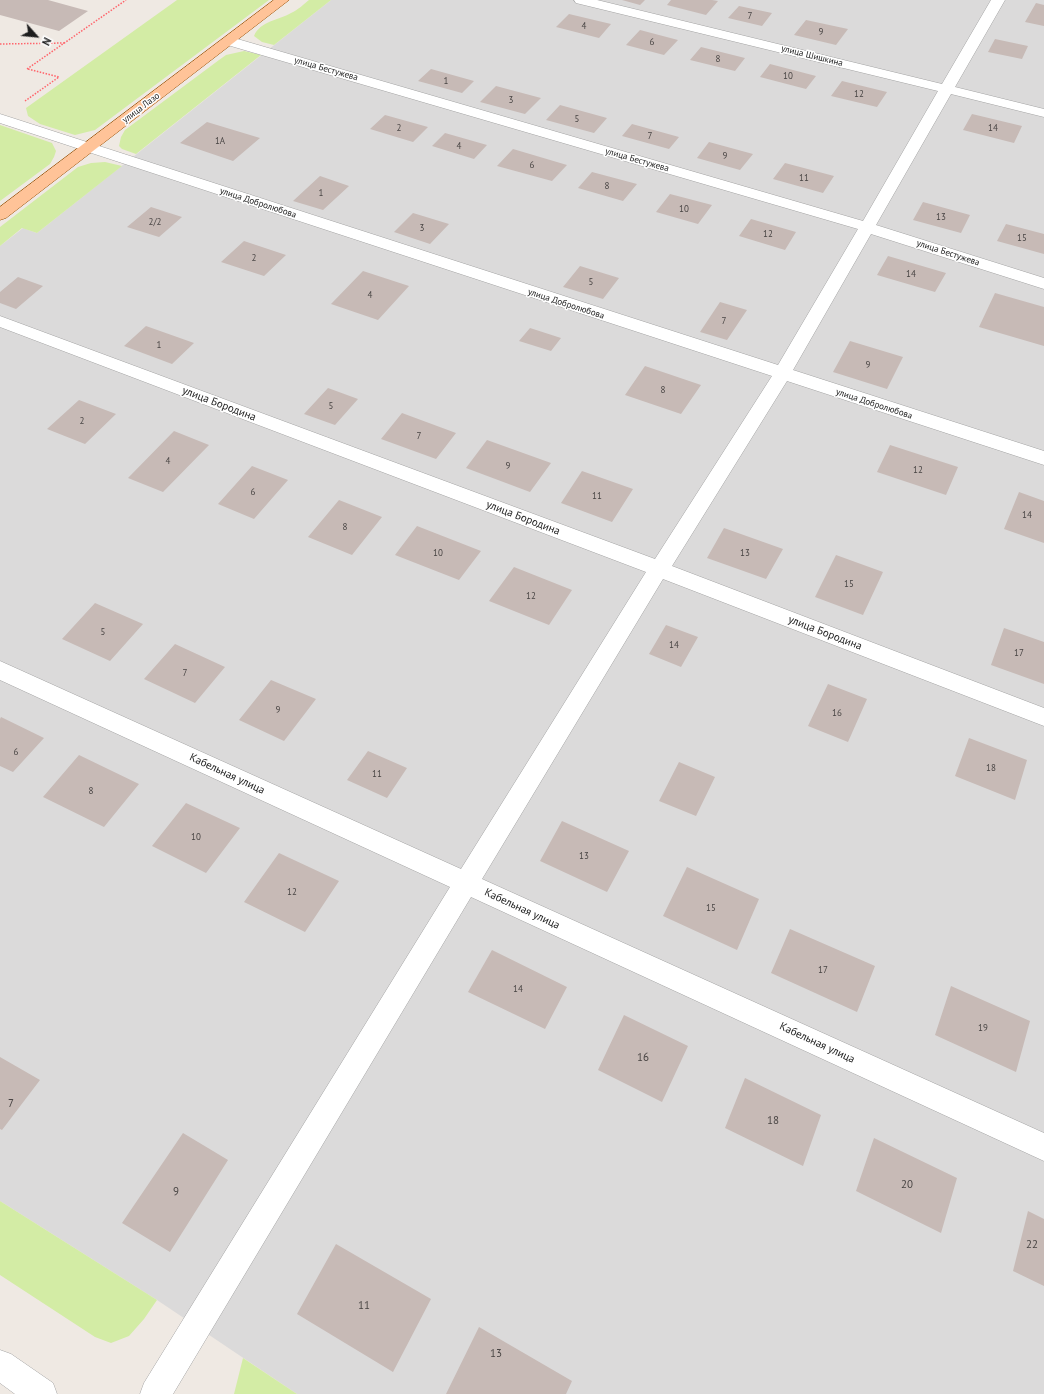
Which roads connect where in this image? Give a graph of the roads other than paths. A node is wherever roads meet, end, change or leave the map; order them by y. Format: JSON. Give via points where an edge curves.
{"nodes":[{"id":1,"x":282,"y":0,"type":"edge"},
{"id":2,"x":581,"y":0,"type":"edge"},
{"id":3,"x":998,"y":0,"type":"edge"},
{"id":4,"x":229,"y":41,"type":"junction"},
{"id":5,"x":946,"y":89,"type":"junction"},
{"id":6,"x":1044,"y":113,"type":"edge"},
{"id":7,"x":0,"y":118,"type":"edge"},
{"id":8,"x":88,"y":148,"type":"junction"},
{"id":9,"x":0,"y":215,"type":"edge"},
{"id":10,"x":867,"y":227,"type":"junction"},
{"id":11,"x":1044,"y":284,"type":"edge"},
{"id":12,"x":0,"y":321,"type":"edge"},
{"id":13,"x":782,"y":374,"type":"junction"},
{"id":14,"x":1044,"y":458,"type":"edge"},
{"id":15,"x":659,"y":569,"type":"junction"},
{"id":16,"x":0,"y":670,"type":"edge"},
{"id":17,"x":1044,"y":717,"type":"edge"},
{"id":18,"x":466,"y":883,"type":"junction"},
{"id":19,"x":1044,"y":1147,"type":"edge"},
{"id":20,"x":0,"y":1365,"type":"edge"},
{"id":21,"x":42,"y":1394,"type":"edge"},
{"id":22,"x":155,"y":1394,"type":"edge"}],
"edges":[{"from":1,"to":4,"type":"main road","name":"улица Лазо"},
{"from":2,"to":5,"type":"street","name":"улица Шишкина"},
{"from":3,"to":5,"type":"street"},
{"from":4,"to":8,"type":"main road","name":"улица Лазо"},
{"from":4,"to":10,"type":"street","name":"улица Бестужева"},
{"from":5,"to":6,"type":"street","name":"улица Шишкина"},
{"from":5,"to":10,"type":"street"},
{"from":7,"to":8,"type":"street","name":"улица Добролюбова"},
{"from":8,"to":9,"type":"main road","name":"улица Лазо"},
{"from":8,"to":13,"type":"street","name":"улица Добролюбова"},
{"from":10,"to":11,"type":"street","name":"улица Бестужева"},
{"from":10,"to":13,"type":"street"},
{"from":12,"to":15,"type":"street","name":"улица Бородина"},
{"from":13,"to":14,"type":"street","name":"улица Добролюбова"},
{"from":13,"to":15,"type":"street"},
{"from":15,"to":17,"type":"street","name":"улица Бородина"},
{"from":15,"to":18,"type":"street"},
{"from":16,"to":18,"type":"street","name":"Кабельная улица"},
{"from":18,"to":19,"type":"street","name":"Кабельная улица"},
{"from":18,"to":22,"type":"street"},
{"from":20,"to":21,"type":"street"}]}
